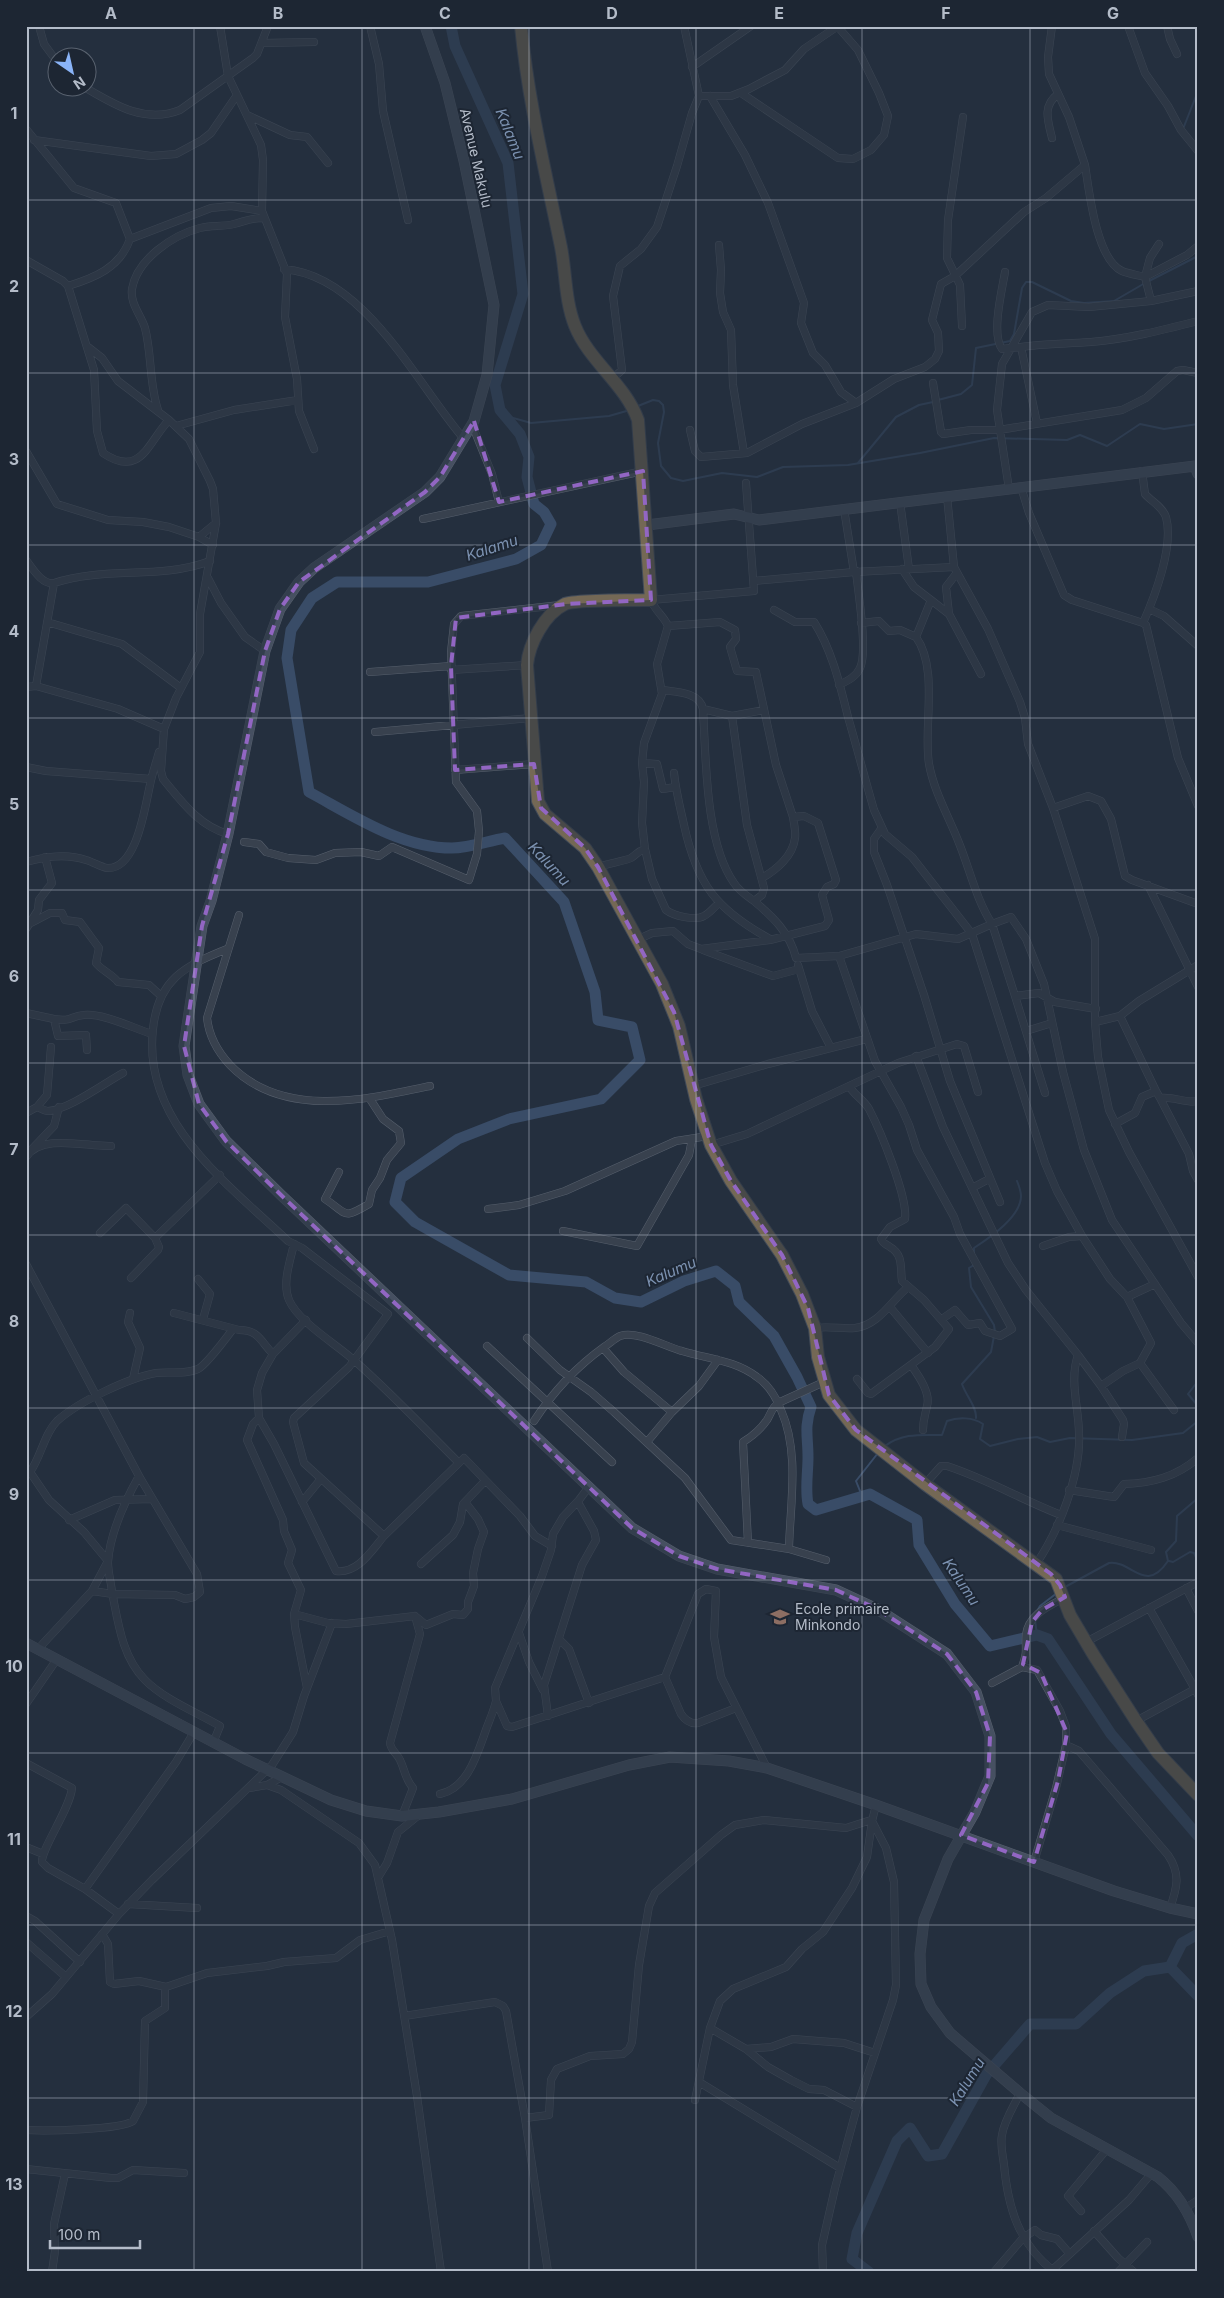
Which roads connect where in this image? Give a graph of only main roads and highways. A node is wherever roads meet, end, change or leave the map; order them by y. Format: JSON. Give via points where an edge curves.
{"nodes":[{"id":1,"x":425,"y":26,"type":"edge"},
{"id":2,"x":521,"y":26,"type":"edge"},
{"id":3,"x":1197,"y":468,"type":"edge"},
{"id":4,"x":647,"y":525,"type":"junction"},
{"id":5,"x":26,"y":1643,"type":"edge"},
{"id":6,"x":1198,"y":1795,"type":"edge"},
{"id":7,"x":961,"y":1836,"type":"junction"},
{"id":8,"x":1196,"y":1914,"type":"edge"},
{"id":9,"x":1198,"y":2236,"type":"edge"}],
"edges":[{"from":1,"to":7,"type":"main road","name":"Avenue Makulu","via":[[445,83],[493,298],[488,375],[474,421],[440,477],[425,492],[314,568],[299,582],[280,609],[264,651],[228,834],[212,901],[202,926],[184,1046],[188,1075],[199,1104],[220,1134],[352,1264],[632,1528],[679,1556],[716,1569],[836,1590],[877,1609],[947,1654],[976,1692],[990,1736],[988,1783]]},
{"from":2,"to":4,"type":"highway","via":[[538,141],[562,251],[572,317],[581,338],[633,409],[639,426]]},
{"from":3,"to":4,"type":"main road","via":[[1142,471],[759,520],[734,514]]},
{"from":4,"to":6,"type":"highway","via":[[651,600],[566,604],[548,619],[531,643],[527,665],[534,764],[541,808],[585,848],[639,939],[674,1012],[709,1140],[731,1181],[782,1255],[815,1328],[818,1357],[829,1395],[847,1420],[880,1449],[1051,1574],[1063,1592],[1070,1615],[1136,1721],[1158,1753]]},
{"from":5,"to":7,"type":"main road","via":[[213,1743],[350,1806],[402,1816],[419,1815],[512,1799],[630,1765],[670,1757],[729,1761],[767,1768]]},
{"from":7,"to":8,"type":"main road"},
{"from":7,"to":9,"type":"main road","name":"Avenue Makulu","via":[[948,1859],[924,1920],[921,1984],[931,2007],[950,2032],[1050,2118],[1168,2185]]}]}
